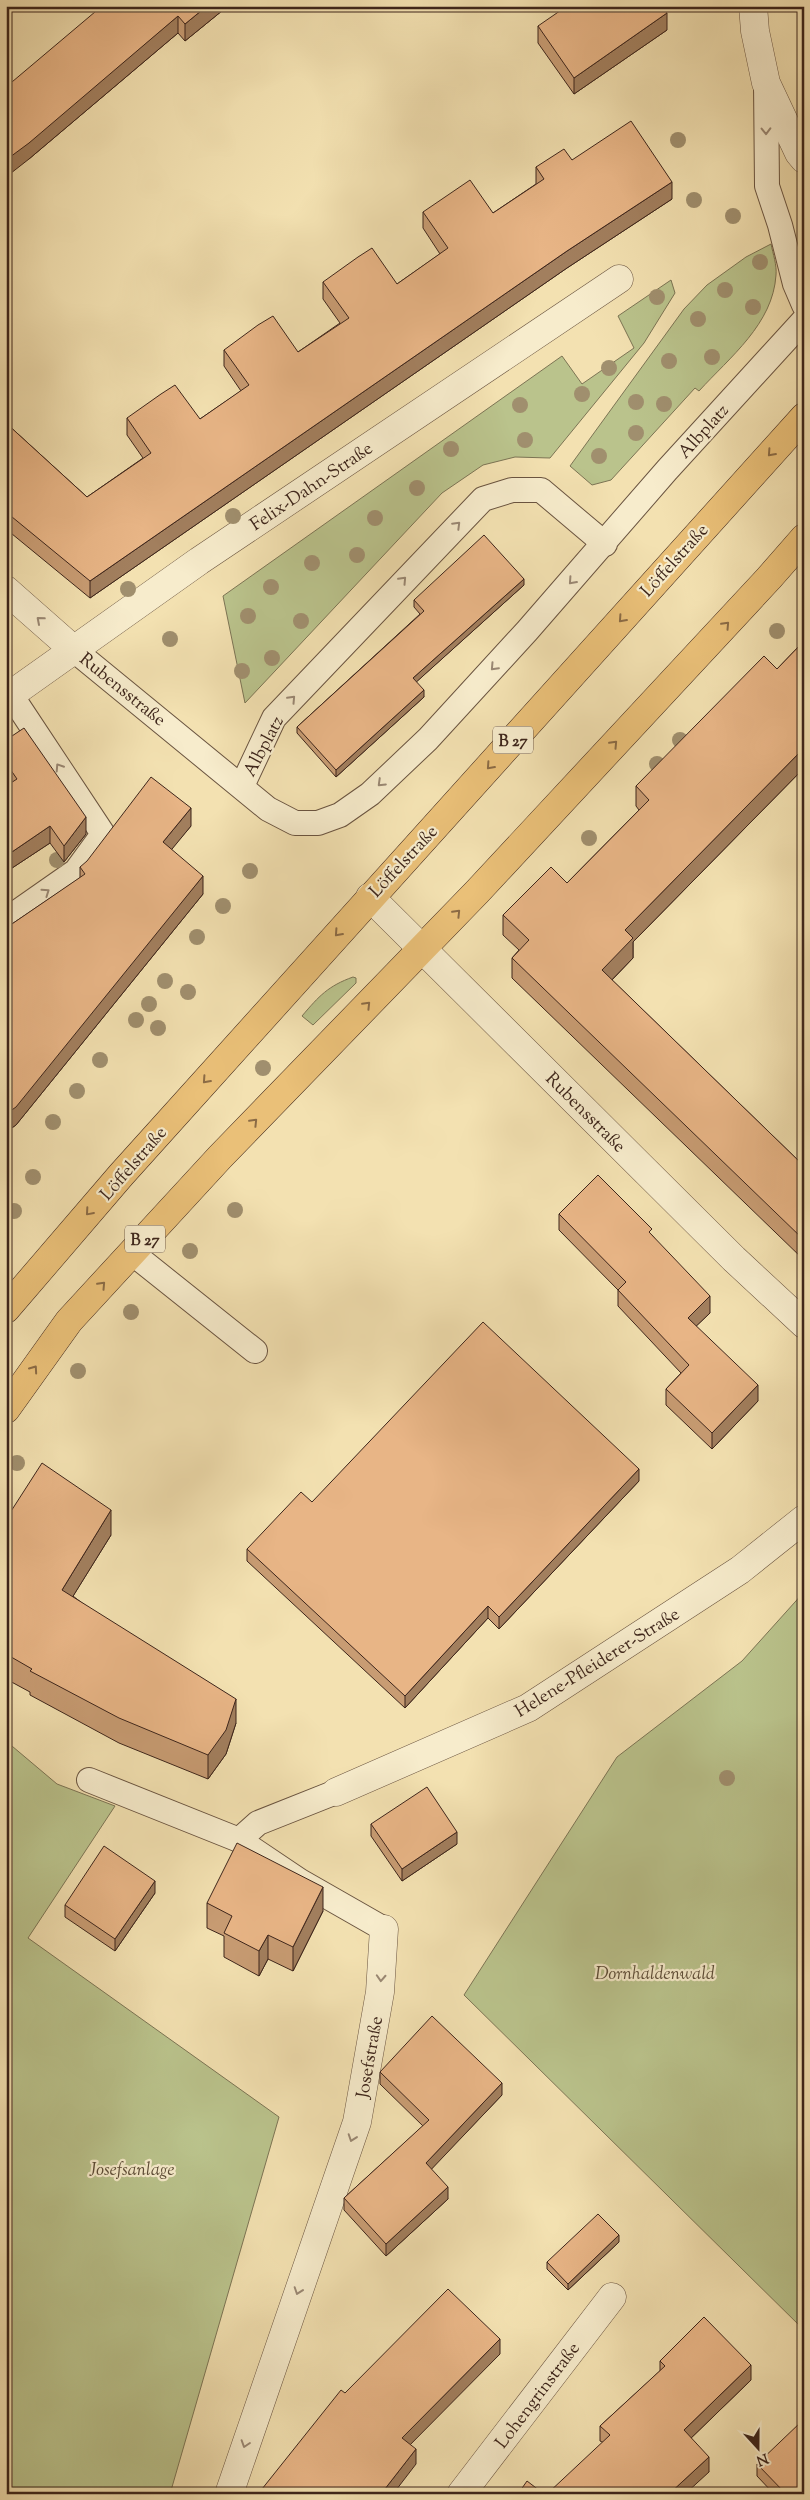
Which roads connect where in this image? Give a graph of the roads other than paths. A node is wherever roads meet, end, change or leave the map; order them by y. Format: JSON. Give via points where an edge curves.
{"nodes":[{"id":1,"x":753,"y":6,"type":"edge"},
{"id":2,"x":766,"y":83,"type":"junction"},
{"id":3,"x":804,"y":159,"type":"edge"},
{"id":4,"x":619,"y":279,"type":"dead end"},
{"id":5,"x":804,"y":305,"type":"edge"},
{"id":6,"x":804,"y":320,"type":"edge"},
{"id":7,"x":804,"y":417,"type":"edge"},
{"id":8,"x":804,"y":538,"type":"edge"},
{"id":9,"x":605,"y":544,"type":"junction"},
{"id":10,"x":6,"y":590,"type":"edge"},
{"id":11,"x":74,"y":650,"type":"junction"},
{"id":12,"x":9,"y":696,"type":"edge"},
{"id":13,"x":242,"y":786,"type":"junction"},
{"id":14,"x":370,"y":897,"type":"junction"},
{"id":15,"x":6,"y":920,"type":"edge"},
{"id":16,"x":423,"y":948,"type":"junction"},
{"id":17,"x":132,"y":1252,"type":"junction"},
{"id":18,"x":6,"y":1309,"type":"edge"},
{"id":19,"x":804,"y":1324,"type":"edge"},
{"id":20,"x":255,"y":1351,"type":"dead end"},
{"id":21,"x":6,"y":1409,"type":"edge"},
{"id":22,"x":804,"y":1519,"type":"edge"},
{"id":23,"x":89,"y":1780,"type":"dead end"},
{"id":24,"x":336,"y":1792,"type":"joint"},
{"id":25,"x":239,"y":1840,"type":"junction"},
{"id":26,"x":384,"y":1929,"type":"joint"},
{"id":27,"x":612,"y":2297,"type":"dead end"},
{"id":28,"x":229,"y":2494,"type":"edge"},
{"id":29,"x":462,"y":2494,"type":"edge"}],
"edges":[{"from":1,"to":2,"type":"street","via":[[754,31]]},
{"from":2,"to":3,"type":"street"},
{"from":2,"to":5,"type":"lane","one_way":true,"via":[[767,186]]},
{"from":4,"to":11,"type":"street","name":"Felix-Dahn-Straße","via":[[199,561]]},
{"from":6,"to":9,"type":"lane","name":"Albplatz","via":[[667,470]]},
{"from":7,"to":14,"type":"main road","name":"Löffelstraße","number":"B 27","one_way":true},
{"from":16,"to":8,"type":"main road","number":"B 27","one_way":true},
{"from":9,"to":13,"type":"lane","name":"Albplatz","one_way":true,"via":[[428,739],[370,794],[340,815],[318,823],[295,824],[268,809]]},
{"from":13,"to":9,"type":"lane","name":"Albplatz","one_way":true,"via":[[274,718],[483,499],[512,490],[541,490]]},
{"from":11,"to":10,"type":"street","name":"Rubensstraße","one_way":true},
{"from":11,"to":12,"type":"street","name":"Felix-Dahn-Straße"},
{"from":11,"to":13,"type":"lane","name":"Rubensstraße"},
{"from":15,"to":12,"type":"lane","one_way":true,"via":[[76,871],[103,834]]},
{"from":14,"to":16,"type":"street","name":"Rubensstraße"},
{"from":14,"to":18,"type":"main road","name":"Löffelstraße","number":"B 27","one_way":true,"via":[[121,1175]]},
{"from":17,"to":16,"type":"main road","number":"B 27","one_way":true},
{"from":16,"to":19,"type":"street","name":"Rubensstraße","via":[[727,1252]]},
{"from":17,"to":20,"type":"lane"},
{"from":21,"to":17,"type":"main road","number":"B 27","one_way":true,"via":[[69,1321]]},
{"from":22,"to":24,"type":"street","name":"Helene-Pfleiderer-Straße","via":[[740,1570],[528,1708]]},
{"from":23,"to":25,"type":"lane","name":"Josefstraße"},
{"from":24,"to":25,"type":"lane","name":"Helene-Pfleiderer-Straße","via":[[258,1823]]},
{"from":25,"to":26,"type":"lane","name":"Josefstraße","via":[[300,1881]]},
{"from":26,"to":28,"type":"street","name":"Josefstraße","one_way":true,"via":[[380,1992],[357,2122]]},
{"from":27,"to":29,"type":"street","name":"Lohengrinstraße"}]}
